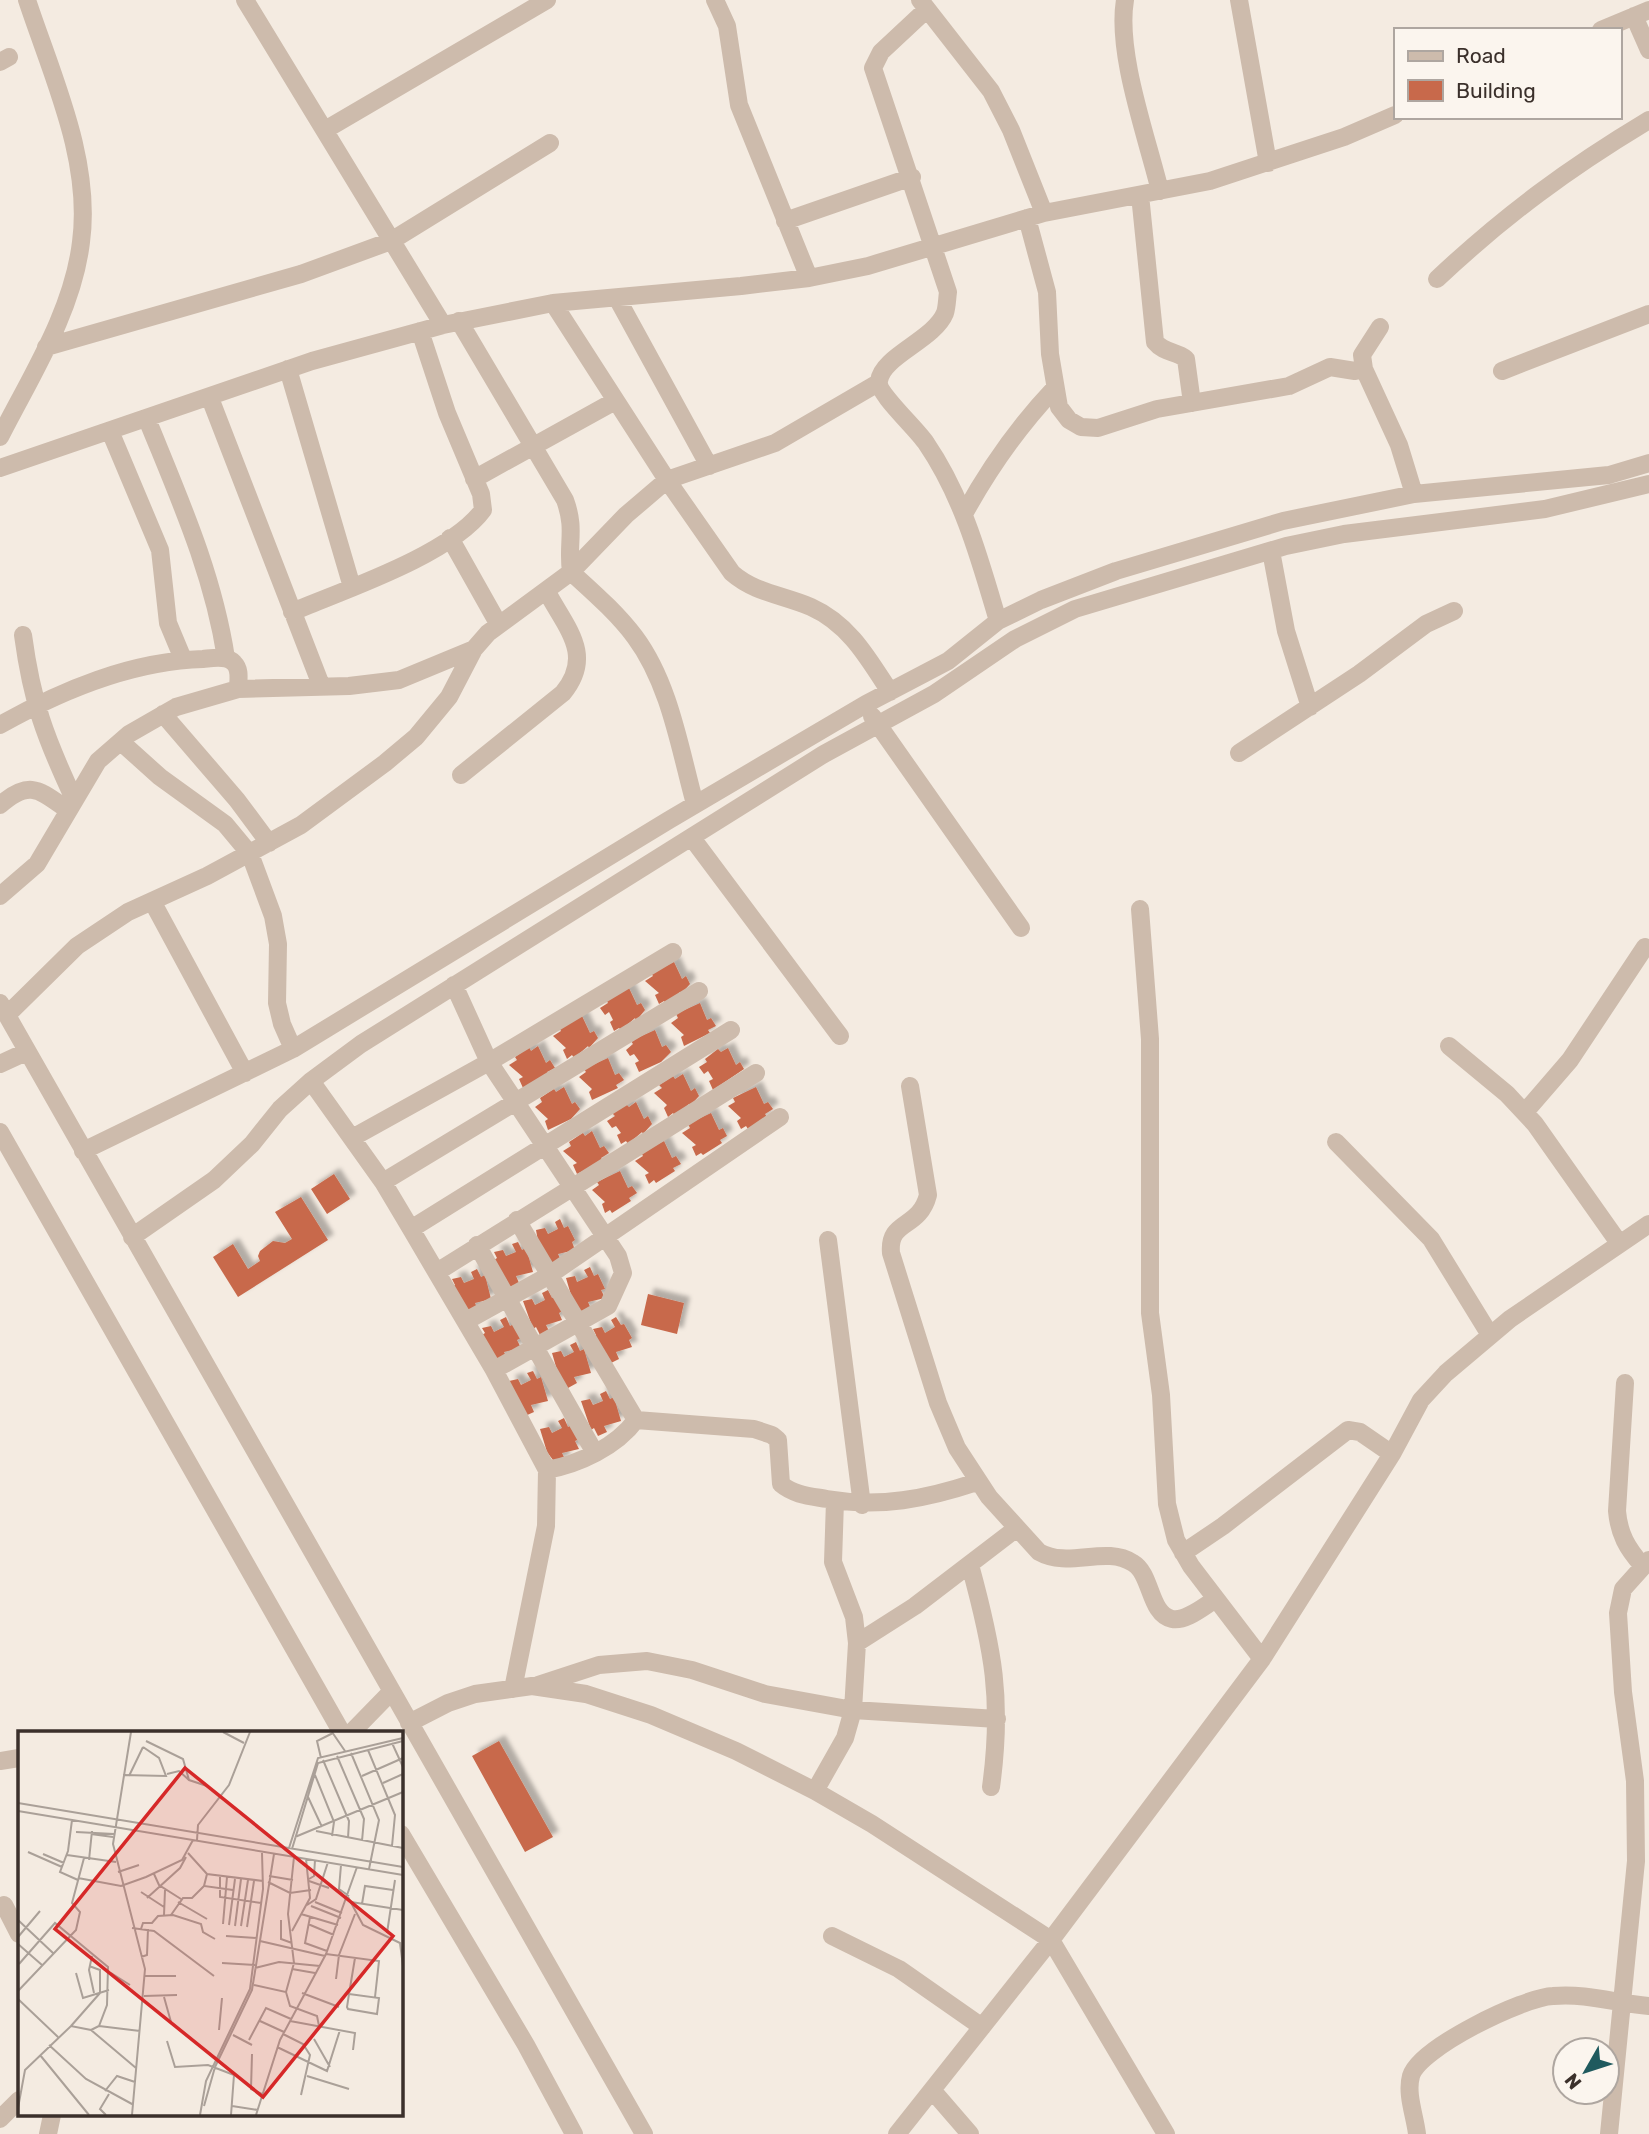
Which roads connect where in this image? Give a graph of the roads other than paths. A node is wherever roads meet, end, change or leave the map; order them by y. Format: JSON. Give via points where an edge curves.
{"nodes":[{"id":1,"x":27,"y":0,"type":"edge"},
{"id":2,"x":245,"y":0,"type":"edge"},
{"id":3,"x":547,"y":0,"type":"edge"},
{"id":4,"x":715,"y":0,"type":"edge"},
{"id":5,"x":1125,"y":0,"type":"edge"},
{"id":6,"x":1239,"y":0,"type":"edge"},
{"id":7,"x":923,"y":5,"type":"edge"},
{"id":8,"x":1642,"y":13,"type":"edge"},
{"id":9,"x":1606,"y":28,"type":"edge"},
{"id":10,"x":1649,"y":50,"type":"edge"},
{"id":11,"x":1394,"y":115,"type":"edge"},
{"id":12,"x":1649,"y":120,"type":"edge"},
{"id":13,"x":325,"y":130,"type":"junction"},
{"id":14,"x":550,"y":143,"type":"dead end"},
{"id":15,"x":1268,"y":163,"type":"junction"},
{"id":16,"x":912,"y":177,"type":"junction"},
{"id":17,"x":1160,"y":191,"type":"junction"},
{"id":18,"x":1140,"y":195,"type":"junction"},
{"id":19,"x":1036,"y":216,"type":"junction"},
{"id":20,"x":785,"y":221,"type":"junction"},
{"id":21,"x":391,"y":241,"type":"junction"},
{"id":22,"x":935,"y":248,"type":"junction"},
{"id":23,"x":809,"y":278,"type":"junction"},
{"id":24,"x":1437,"y":279,"type":"dead end"},
{"id":25,"x":617,"y":298,"type":"junction"},
{"id":26,"x":553,"y":303,"type":"junction"},
{"id":27,"x":1649,"y":314,"type":"edge"},
{"id":28,"x":451,"y":323,"type":"junction"},
{"id":29,"x":1380,"y":327,"type":"dead end"},
{"id":30,"x":419,"y":331,"type":"junction"},
{"id":31,"x":46,"y":347,"type":"junction"},
{"id":32,"x":288,"y":369,"type":"junction"},
{"id":33,"x":1364,"y":369,"type":"junction"},
{"id":34,"x":1502,"y":372,"type":"dead end"},
{"id":35,"x":878,"y":383,"type":"junction"},
{"id":36,"x":1054,"y":389,"type":"junction"},
{"id":37,"x":210,"y":398,"type":"junction"},
{"id":38,"x":615,"y":401,"type":"junction"},
{"id":39,"x":1192,"y":403,"type":"junction"},
{"id":40,"x":147,"y":419,"type":"junction"},
{"id":41,"x":110,"y":431,"type":"junction"},
{"id":42,"x":0,"y":434,"type":"edge"},
{"id":43,"x":532,"y":445,"type":"junction"},
{"id":44,"x":1649,"y":463,"type":"edge"},
{"id":45,"x":709,"y":466,"type":"junction"},
{"id":46,"x":0,"y":467,"type":"edge"},
{"id":47,"x":474,"y":478,"type":"junction"},
{"id":48,"x":667,"y":480,"type":"junction"},
{"id":49,"x":1649,"y":484,"type":"edge"},
{"id":50,"x":1414,"y":494,"type":"junction"},
{"id":51,"x":964,"y":514,"type":"junction"},
{"id":52,"x":450,"y":538,"type":"junction"},
{"id":53,"x":1271,"y":551,"type":"junction"},
{"id":54,"x":571,"y":572,"type":"junction"},
{"id":55,"x":352,"y":587,"type":"junction"},
{"id":56,"x":547,"y":592,"type":"junction"},
{"id":57,"x":1454,"y":611,"type":"dead end"},
{"id":58,"x":292,"y":612,"type":"junction"},
{"id":59,"x":998,"y":621,"type":"junction"},
{"id":60,"x":499,"y":625,"type":"junction"},
{"id":61,"x":23,"y":635,"type":"dead end"},
{"id":62,"x":474,"y":649,"type":"junction"},
{"id":63,"x":226,"y":658,"type":"junction"},
{"id":64,"x":183,"y":659,"type":"junction"},
{"id":65,"x":321,"y":685,"type":"junction"},
{"id":66,"x":238,"y":689,"type":"junction"},
{"id":67,"x":890,"y":692,"type":"junction"},
{"id":68,"x":35,"y":705,"type":"junction"},
{"id":69,"x":1310,"y":707,"type":"junction"},
{"id":70,"x":163,"y":714,"type":"junction"},
{"id":71,"x":872,"y":715,"type":"junction"},
{"id":72,"x":0,"y":725,"type":"edge"},
{"id":73,"x":121,"y":742,"type":"junction"},
{"id":74,"x":1239,"y":752,"type":"dead end"},
{"id":75,"x":461,"y":775,"type":"dead end"},
{"id":76,"x":71,"y":804,"type":"junction"},
{"id":77,"x":695,"y":804,"type":"junction"},
{"id":78,"x":0,"y":805,"type":"edge"},
{"id":79,"x":692,"y":838,"type":"junction"},
{"id":80,"x":270,"y":844,"type":"junction"},
{"id":81,"x":250,"y":855,"type":"junction"},
{"id":82,"x":0,"y":896,"type":"edge"},
{"id":83,"x":152,"y":901,"type":"junction"},
{"id":84,"x":1140,"y":909,"type":"dead end"},
{"id":85,"x":1021,"y":928,"type":"dead end"},
{"id":86,"x":1645,"y":947,"type":"dead end"},
{"id":87,"x":673,"y":952,"type":"dead end"},
{"id":88,"x":454,"y":985,"type":"junction"},
{"id":89,"x":699,"y":991,"type":"dead end"},
{"id":90,"x":3,"y":1009,"type":"edge"},
{"id":91,"x":731,"y":1030,"type":"dead end"},
{"id":92,"x":840,"y":1036,"type":"dead end"},
{"id":93,"x":1449,"y":1046,"type":"dead end"},
{"id":94,"x":293,"y":1049,"type":"junction"},
{"id":95,"x":26,"y":1052,"type":"junction"},
{"id":96,"x":489,"y":1062,"type":"junction"},
{"id":97,"x":0,"y":1064,"type":"edge"},
{"id":98,"x":245,"y":1073,"type":"junction"},
{"id":99,"x":756,"y":1073,"type":"dead end"},
{"id":100,"x":311,"y":1081,"type":"junction"},
{"id":101,"x":910,"y":1086,"type":"dead end"},
{"id":102,"x":515,"y":1104,"type":"junction"},
{"id":103,"x":1525,"y":1112,"type":"junction"},
{"id":104,"x":780,"y":1117,"type":"dead end"},
{"id":105,"x":0,"y":1132,"type":"edge"},
{"id":106,"x":352,"y":1138,"type":"junction"},
{"id":107,"x":1336,"y":1142,"type":"dead end"},
{"id":108,"x":546,"y":1146,"type":"junction"},
{"id":109,"x":83,"y":1151,"type":"junction"},
{"id":110,"x":383,"y":1182,"type":"junction"},
{"id":111,"x":574,"y":1187,"type":"junction"},
{"id":112,"x":517,"y":1220,"type":"junction"},
{"id":113,"x":1649,"y":1224,"type":"edge"},
{"id":114,"x":411,"y":1229,"type":"junction"},
{"id":115,"x":605,"y":1236,"type":"junction"},
{"id":116,"x":132,"y":1237,"type":"junction"},
{"id":117,"x":828,"y":1240,"type":"dead end"},
{"id":118,"x":1619,"y":1243,"type":"junction"},
{"id":119,"x":477,"y":1245,"type":"junction"},
{"id":120,"x":437,"y":1272,"type":"junction"},
{"id":121,"x":548,"y":1276,"type":"junction"},
{"id":122,"x":508,"y":1298,"type":"junction"},
{"id":123,"x":466,"y":1321,"type":"junction"},
{"id":124,"x":577,"y":1325,"type":"junction"},
{"id":125,"x":1490,"y":1335,"type":"junction"},
{"id":126,"x":536,"y":1347,"type":"junction"},
{"id":127,"x":494,"y":1370,"type":"junction"},
{"id":128,"x":1625,"y":1383,"type":"dead end"},
{"id":129,"x":636,"y":1420,"type":"junction"},
{"id":130,"x":595,"y":1453,"type":"junction"},
{"id":131,"x":1392,"y":1454,"type":"junction"},
{"id":132,"x":547,"y":1470,"type":"junction"},
{"id":133,"x":977,"y":1482,"type":"junction"},
{"id":134,"x":835,"y":1501,"type":"junction"},
{"id":135,"x":862,"y":1505,"type":"junction"},
{"id":136,"x":1017,"y":1528,"type":"junction"},
{"id":137,"x":1183,"y":1553,"type":"junction"},
{"id":138,"x":1645,"y":1563,"type":"edge"},
{"id":139,"x":970,"y":1565,"type":"junction"},
{"id":140,"x":1216,"y":1599,"type":"junction"},
{"id":141,"x":857,"y":1643,"type":"junction"},
{"id":142,"x":1262,"y":1660,"type":"junction"},
{"id":143,"x":532,"y":1686,"type":"junction"},
{"id":144,"x":513,"y":1689,"type":"junction"},
{"id":145,"x":391,"y":1692,"type":"junction"},
{"id":146,"x":853,"y":1710,"type":"junction"},
{"id":147,"x":997,"y":1718,"type":"junction"},
{"id":148,"x":409,"y":1723,"type":"junction"},
{"id":149,"x":340,"y":1731,"type":"edge"},
{"id":150,"x":353,"y":1731,"type":"edge"},
{"id":151,"x":18,"y":1758,"type":"edge"},
{"id":152,"x":0,"y":1760,"type":"edge"},
{"id":153,"x":1641,"y":1760,"type":"edge"},
{"id":154,"x":990,"y":1787,"type":"dead end"},
{"id":155,"x":815,"y":1791,"type":"junction"},
{"id":156,"x":402,"y":1835,"type":"edge"},
{"id":157,"x":4,"y":1905,"type":"dead end"},
{"id":158,"x":18,"y":1932,"type":"edge"},
{"id":159,"x":832,"y":1936,"type":"dead end"},
{"id":160,"x":1051,"y":1940,"type":"junction"},
{"id":161,"x":1620,"y":2003,"type":"junction"},
{"id":162,"x":1649,"y":2006,"type":"edge"},
{"id":163,"x":982,"y":2027,"type":"junction"},
{"id":164,"x":932,"y":2090,"type":"junction"},
{"id":165,"x":18,"y":2101,"type":"edge"},
{"id":166,"x":52,"y":2116,"type":"edge"},
{"id":167,"x":0,"y":2119,"type":"edge"},
{"id":168,"x":48,"y":2134,"type":"edge"},
{"id":169,"x":574,"y":2134,"type":"edge"},
{"id":170,"x":644,"y":2134,"type":"edge"},
{"id":171,"x":897,"y":2134,"type":"edge"},
{"id":172,"x":970,"y":2134,"type":"edge"},
{"id":173,"x":1166,"y":2134,"type":"edge"},
{"id":174,"x":1417,"y":2134,"type":"edge"},
{"id":175,"x":1609,"y":2134,"type":"edge"}],
"edges":[{"from":1,"to":31,"type":"street","via":[[68,122],[82,186],[82,242],[69,292]]},
{"from":2,"to":13,"type":"street"},
{"from":3,"to":13,"type":"street"},
{"from":4,"to":20,"type":"street","via":[[732,48],[739,105]]},
{"from":5,"to":17,"type":"street","via":[[1122,19],[1128,62]]},
{"from":6,"to":15,"type":"street"},
{"from":7,"to":16,"type":"street","via":[[881,52],[873,68]]},
{"from":7,"to":19,"type":"street","via":[[991,91],[1012,130]]},
{"from":8,"to":9,"type":"street"},
{"from":8,"to":10,"type":"street"},
{"from":11,"to":15,"type":"street"},
{"from":12,"to":24,"type":"street","via":[[1578,162]]},
{"from":13,"to":21,"type":"street"},
{"from":14,"to":21,"type":"street"},
{"from":15,"to":17,"type":"street"},
{"from":16,"to":20,"type":"street"},
{"from":16,"to":22,"type":"street"},
{"from":17,"to":18,"type":"street"},
{"from":18,"to":19,"type":"street"},
{"from":18,"to":39,"type":"street","via":[[1156,342],[1161,350],[1186,359]]},
{"from":19,"to":22,"type":"street"},
{"from":19,"to":36,"type":"street"},
{"from":20,"to":23,"type":"street"},
{"from":21,"to":28,"type":"street"},
{"from":21,"to":31,"type":"street","via":[[301,274]]},
{"from":22,"to":23,"type":"street"},
{"from":22,"to":35,"type":"street","via":[[948,292],[944,314],[927,335],[882,371]]},
{"from":23,"to":25,"type":"street"},
{"from":25,"to":26,"type":"street"},
{"from":25,"to":45,"type":"street"},
{"from":26,"to":28,"type":"street"},
{"from":26,"to":38,"type":"street"},
{"from":27,"to":34,"type":"street"},
{"from":28,"to":30,"type":"street"},
{"from":28,"to":43,"type":"street"},
{"from":29,"to":33,"type":"street","via":[[1362,355]]},
{"from":30,"to":32,"type":"street"},
{"from":30,"to":47,"type":"street"},
{"from":31,"to":42,"type":"street"},
{"from":32,"to":37,"type":"street"},
{"from":32,"to":55,"type":"street"},
{"from":33,"to":39,"type":"street","via":[[1330,367],[1289,386]]},
{"from":33,"to":50,"type":"street"},
{"from":35,"to":45,"type":"street","via":[[775,443]]},
{"from":35,"to":51,"type":"street","via":[[882,395],[927,444]]},
{"from":36,"to":39,"type":"street","via":[[1059,407],[1082,427],[1098,428]]},
{"from":36,"to":51,"type":"street","via":[[995,458]]},
{"from":37,"to":40,"type":"street"},
{"from":37,"to":58,"type":"street"},
{"from":38,"to":43,"type":"street"},
{"from":38,"to":48,"type":"street"},
{"from":40,"to":41,"type":"street"},
{"from":40,"to":63,"type":"street","via":[[206,566]]},
{"from":41,"to":46,"type":"street"},
{"from":41,"to":64,"type":"street","via":[[160,550],[168,624]]},
{"from":43,"to":47,"type":"street"},
{"from":43,"to":54,"type":"street","via":[[572,519]]},
{"from":44,"to":50,"type":"street","via":[[1609,475]]},
{"from":45,"to":48,"type":"street"},
{"from":47,"to":52,"type":"street","via":[[483,510]]},
{"from":48,"to":54,"type":"street"},
{"from":48,"to":67,"type":"street","via":[[732,573],[744,583],[835,620],[860,645]]},
{"from":49,"to":53,"type":"street","via":[[1545,509],[1344,534]]},
{"from":50,"to":59,"type":"street","via":[[1283,520],[1041,600]]},
{"from":51,"to":59,"type":"street"},
{"from":52,"to":55,"type":"street"},
{"from":52,"to":60,"type":"street"},
{"from":53,"to":69,"type":"street","via":[[1286,631]]},
{"from":53,"to":71,"type":"street","via":[[1075,609],[1015,639],[934,694]]},
{"from":54,"to":56,"type":"street"},
{"from":54,"to":77,"type":"street","via":[[637,639],[657,678]]},
{"from":55,"to":58,"type":"street"},
{"from":56,"to":60,"type":"street"},
{"from":56,"to":75,"type":"street","via":[[575,643],[580,660],[575,679]]},
{"from":57,"to":69,"type":"street","via":[[1426,624]]},
{"from":58,"to":65,"type":"street"},
{"from":59,"to":67,"type":"street","via":[[948,661]]},
{"from":60,"to":62,"type":"street"},
{"from":61,"to":68,"type":"street"},
{"from":62,"to":65,"type":"street","via":[[399,680]]},
{"from":62,"to":80,"type":"street","via":[[449,697],[416,737],[348,792]]},
{"from":63,"to":64,"type":"street"},
{"from":63,"to":66,"type":"street","via":[[239,670]]},
{"from":64,"to":68,"type":"street","via":[[95,680]]},
{"from":65,"to":66,"type":"street"},
{"from":66,"to":70,"type":"street"},
{"from":67,"to":71,"type":"street"},
{"from":68,"to":72,"type":"street"},
{"from":68,"to":76,"type":"street"},
{"from":69,"to":74,"type":"street"},
{"from":70,"to":73,"type":"street"},
{"from":70,"to":80,"type":"street"},
{"from":71,"to":77,"type":"street"},
{"from":71,"to":79,"type":"street","via":[[824,754]]},
{"from":71,"to":85,"type":"street"},
{"from":73,"to":76,"type":"street","via":[[98,761]]},
{"from":73,"to":81,"type":"street","via":[[225,824]]},
{"from":76,"to":78,"type":"street","via":[[37,789],[24,789]]},
{"from":76,"to":82,"type":"street","via":[[37,864]]},
{"from":77,"to":94,"type":"street"},
{"from":79,"to":88,"type":"street"},
{"from":79,"to":92,"type":"street"},
{"from":80,"to":81,"type":"street"},
{"from":81,"to":83,"type":"street"},
{"from":81,"to":94,"type":"street","via":[[273,916],[278,1003]]},
{"from":83,"to":90,"type":"street","via":[[77,946]]},
{"from":83,"to":98,"type":"street"},
{"from":84,"to":137,"type":"street","via":[[1150,1065],[1150,1313],[1161,1395],[1167,1504],[1175,1540]]},
{"from":86,"to":103,"type":"street","via":[[1570,1060]]},
{"from":87,"to":96,"type":"street"},
{"from":88,"to":96,"type":"street"},
{"from":88,"to":100,"type":"street"},
{"from":89,"to":102,"type":"street"},
{"from":90,"to":95,"type":"street"},
{"from":91,"to":108,"type":"street"},
{"from":93,"to":103,"type":"street"},
{"from":94,"to":98,"type":"street"},
{"from":95,"to":97,"type":"street"},
{"from":95,"to":109,"type":"street"},
{"from":96,"to":102,"type":"street"},
{"from":96,"to":106,"type":"street"},
{"from":98,"to":109,"type":"street"},
{"from":99,"to":111,"type":"street"},
{"from":100,"to":106,"type":"street"},
{"from":100,"to":116,"type":"street","via":[[214,1180]]},
{"from":101,"to":133,"type":"street","via":[[928,1195],[916,1219],[894,1232],[891,1253],[938,1403]]},
{"from":102,"to":108,"type":"street"},
{"from":102,"to":110,"type":"street"},
{"from":103,"to":118,"type":"street"},
{"from":104,"to":115,"type":"street"},
{"from":105,"to":149,"type":"street"},
{"from":106,"to":110,"type":"street"},
{"from":107,"to":125,"type":"street","via":[[1431,1239]]},
{"from":108,"to":111,"type":"street"},
{"from":108,"to":114,"type":"street"},
{"from":109,"to":116,"type":"street"},
{"from":110,"to":114,"type":"street"},
{"from":111,"to":112,"type":"street"},
{"from":111,"to":115,"type":"street"},
{"from":112,"to":119,"type":"street"},
{"from":112,"to":121,"type":"street"},
{"from":113,"to":118,"type":"street"},
{"from":114,"to":120,"type":"street"},
{"from":115,"to":121,"type":"street"},
{"from":115,"to":124,"type":"street","via":[[623,1273],[608,1306]]},
{"from":116,"to":145,"type":"street"},
{"from":117,"to":135,"type":"street"},
{"from":118,"to":125,"type":"street"},
{"from":119,"to":120,"type":"street"},
{"from":119,"to":122,"type":"street"},
{"from":120,"to":123,"type":"street"},
{"from":121,"to":122,"type":"street"},
{"from":121,"to":124,"type":"street"},
{"from":122,"to":123,"type":"street"},
{"from":122,"to":126,"type":"street"},
{"from":123,"to":127,"type":"street"},
{"from":124,"to":126,"type":"street"},
{"from":124,"to":129,"type":"street"},
{"from":125,"to":131,"type":"street","via":[[1421,1400]]},
{"from":126,"to":127,"type":"street"},
{"from":126,"to":130,"type":"street"},
{"from":127,"to":132,"type":"street"},
{"from":128,"to":138,"type":"street","via":[[1619,1530],[1628,1548]]},
{"from":129,"to":130,"type":"street","via":[[628,1431]]},
{"from":129,"to":134,"type":"street","via":[[772,1435],[778,1440],[781,1484],[790,1491]]},
{"from":130,"to":132,"type":"street","via":[[572,1466]]},
{"from":131,"to":137,"type":"street","via":[[1360,1432],[1348,1430]]},
{"from":131,"to":142,"type":"street"},
{"from":132,"to":144,"type":"street","via":[[546,1526]]},
{"from":133,"to":135,"type":"street","via":[[900,1503]]},
{"from":133,"to":136,"type":"street"},
{"from":134,"to":135,"type":"street"},
{"from":134,"to":141,"type":"street","via":[[833,1562],[854,1617]]},
{"from":136,"to":139,"type":"street"},
{"from":136,"to":140,"type":"street","via":[[1052,1559],[1111,1556],[1138,1565],[1163,1614],[1173,1619],[1185,1618]]},
{"from":137,"to":140,"type":"street"},
{"from":138,"to":153,"type":"street","via":[[1623,1589],[1618,1613],[1623,1692]]},
{"from":139,"to":141,"type":"street"},
{"from":139,"to":147,"type":"street","via":[[989,1638]]},
{"from":140,"to":142,"type":"street"},
{"from":141,"to":146,"type":"street"},
{"from":142,"to":160,"type":"street"},
{"from":143,"to":144,"type":"street"},
{"from":143,"to":146,"type":"street","via":[[599,1665],[647,1661],[765,1694]]},
{"from":143,"to":155,"type":"street","via":[[586,1694],[651,1716],[736,1751]]},
{"from":144,"to":148,"type":"street","via":[[475,1694]]},
{"from":145,"to":148,"type":"street"},
{"from":145,"to":150,"type":"street"},
{"from":146,"to":147,"type":"street"},
{"from":146,"to":155,"type":"street","via":[[845,1738]]},
{"from":147,"to":154,"type":"street"},
{"from":148,"to":170,"type":"street"},
{"from":151,"to":152,"type":"street"},
{"from":153,"to":161,"type":"street","via":[[1636,1861]]},
{"from":155,"to":160,"type":"street"},
{"from":156,"to":169,"type":"street"},
{"from":157,"to":158,"type":"street"},
{"from":159,"to":163,"type":"street","via":[[899,1969]]},
{"from":160,"to":163,"type":"street"},
{"from":160,"to":173,"type":"street"},
{"from":161,"to":162,"type":"street"},
{"from":161,"to":174,"type":"street","via":[[1585,1995],[1549,1996],[1507,2011],[1431,2051],[1411,2076]]},
{"from":161,"to":175,"type":"street"},
{"from":163,"to":164,"type":"street"},
{"from":164,"to":171,"type":"street"},
{"from":164,"to":172,"type":"street"},
{"from":165,"to":167,"type":"street"},
{"from":166,"to":168,"type":"street"}]}
